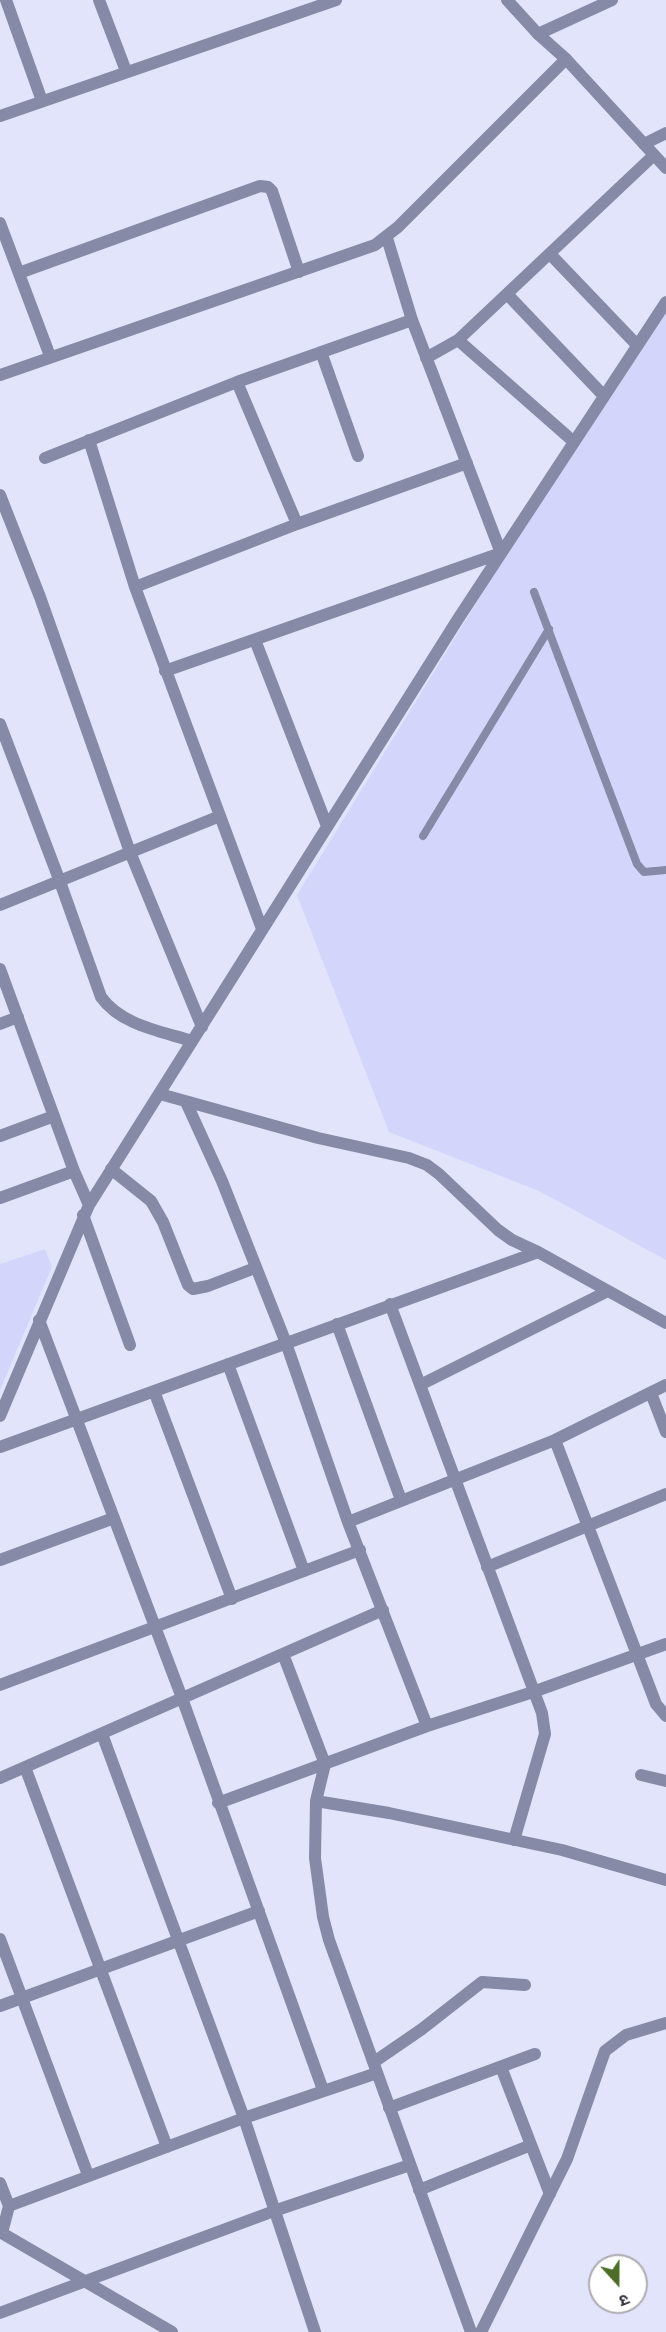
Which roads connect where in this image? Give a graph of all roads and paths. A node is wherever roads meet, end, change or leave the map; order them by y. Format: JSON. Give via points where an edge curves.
{"nodes":[{"id":1,"x":6,"y":0,"type":"edge"},
{"id":2,"x":99,"y":0,"type":"edge"},
{"id":3,"x":336,"y":0,"type":"edge"},
{"id":4,"x":507,"y":0,"type":"edge"},
{"id":5,"x":612,"y":0,"type":"edge"},
{"id":6,"x":538,"y":34,"type":"junction"},
{"id":7,"x":566,"y":59,"type":"junction"},
{"id":8,"x":126,"y":71,"type":"junction"},
{"id":9,"x":42,"y":101,"type":"junction"},
{"id":10,"x":0,"y":116,"type":"edge"},
{"id":11,"x":666,"y":133,"type":"edge"},
{"id":12,"x":644,"y":144,"type":"junction"},
{"id":13,"x":654,"y":154,"type":"junction"},
{"id":14,"x":666,"y":168,"type":"edge"},
{"id":15,"x":0,"y":223,"type":"edge"},
{"id":16,"x":387,"y":238,"type":"junction"},
{"id":17,"x":550,"y":254,"type":"junction"},
{"id":18,"x":299,"y":272,"type":"junction"},
{"id":19,"x":19,"y":273,"type":"junction"},
{"id":20,"x":507,"y":294,"type":"junction"},
{"id":21,"x":666,"y":302,"type":"edge"},
{"id":22,"x":412,"y":320,"type":"junction"},
{"id":23,"x":458,"y":340,"type":"junction"},
{"id":24,"x":637,"y":345,"type":"junction"},
{"id":25,"x":321,"y":352,"type":"junction"},
{"id":26,"x":50,"y":356,"type":"junction"},
{"id":27,"x":426,"y":358,"type":"junction"},
{"id":28,"x":0,"y":375,"type":"edge"},
{"id":29,"x":237,"y":382,"type":"junction"},
{"id":30,"x":604,"y":396,"type":"junction"},
{"id":31,"x":89,"y":440,"type":"junction"},
{"id":32,"x":574,"y":442,"type":"junction"},
{"id":33,"x":358,"y":456,"type":"dead end"},
{"id":34,"x":45,"y":458,"type":"dead end"},
{"id":35,"x":466,"y":463,"type":"junction"},
{"id":36,"x":0,"y":495,"type":"edge"},
{"id":37,"x":297,"y":524,"type":"junction"},
{"id":38,"x":501,"y":553,"type":"junction"},
{"id":39,"x":135,"y":587,"type":"junction"},
{"id":40,"x":534,"y":592,"type":"dead end"},
{"id":41,"x":549,"y":629,"type":"junction"},
{"id":42,"x":255,"y":640,"type":"junction"},
{"id":43,"x":165,"y":671,"type":"junction"},
{"id":44,"x":1,"y":731,"type":"edge"},
{"id":45,"x":220,"y":816,"type":"junction"},
{"id":46,"x":327,"y":826,"type":"junction"},
{"id":47,"x":423,"y":836,"type":"dead end"},
{"id":48,"x":130,"y":852,"type":"junction"},
{"id":49,"x":666,"y":870,"type":"edge"},
{"id":50,"x":59,"y":879,"type":"junction"},
{"id":51,"x":0,"y":905,"type":"edge"},
{"id":52,"x":262,"y":929,"type":"junction"},
{"id":53,"x":0,"y":969,"type":"edge"},
{"id":54,"x":18,"y":1017,"type":"junction"},
{"id":55,"x":0,"y":1024,"type":"edge"},
{"id":56,"x":202,"y":1027,"type":"junction"},
{"id":57,"x":192,"y":1041,"type":"junction"},
{"id":58,"x":160,"y":1094,"type":"junction"},
{"id":59,"x":186,"y":1102,"type":"junction"},
{"id":60,"x":54,"y":1116,"type":"junction"},
{"id":61,"x":0,"y":1136,"type":"edge"},
{"id":62,"x":111,"y":1169,"type":"junction"},
{"id":63,"x":74,"y":1171,"type":"junction"},
{"id":64,"x":0,"y":1198,"type":"edge"},
{"id":65,"x":86,"y":1210,"type":"junction"},
{"id":66,"x":538,"y":1252,"type":"junction"},
{"id":67,"x":255,"y":1268,"type":"junction"},
{"id":68,"x":606,"y":1292,"type":"junction"},
{"id":69,"x":390,"y":1304,"type":"junction"},
{"id":70,"x":39,"y":1320,"type":"junction"},
{"id":71,"x":666,"y":1323,"type":"edge"},
{"id":72,"x":337,"y":1324,"type":"junction"},
{"id":73,"x":286,"y":1342,"type":"junction"},
{"id":74,"x":130,"y":1345,"type":"dead end"},
{"id":75,"x":228,"y":1364,"type":"junction"},
{"id":76,"x":420,"y":1385,"type":"junction"},
{"id":77,"x":666,"y":1385,"type":"edge"},
{"id":78,"x":154,"y":1391,"type":"junction"},
{"id":79,"x":651,"y":1393,"type":"junction"},
{"id":80,"x":0,"y":1416,"type":"edge"},
{"id":81,"x":76,"y":1419,"type":"junction"},
{"id":82,"x":666,"y":1432,"type":"edge"},
{"id":83,"x":555,"y":1440,"type":"junction"},
{"id":84,"x":0,"y":1447,"type":"edge"},
{"id":85,"x":456,"y":1479,"type":"junction"},
{"id":86,"x":666,"y":1494,"type":"edge"},
{"id":87,"x":401,"y":1500,"type":"junction"},
{"id":88,"x":114,"y":1518,"type":"junction"},
{"id":89,"x":348,"y":1522,"type":"junction"},
{"id":90,"x":588,"y":1527,"type":"junction"},
{"id":91,"x":360,"y":1550,"type":"junction"},
{"id":92,"x":0,"y":1560,"type":"edge"},
{"id":93,"x":487,"y":1567,"type":"junction"},
{"id":94,"x":304,"y":1571,"type":"junction"},
{"id":95,"x":231,"y":1599,"type":"junction"},
{"id":96,"x":383,"y":1610,"type":"junction"},
{"id":97,"x":155,"y":1628,"type":"junction"},
{"id":98,"x":666,"y":1644,"type":"edge"},
{"id":99,"x":283,"y":1654,"type":"junction"},
{"id":100,"x":638,"y":1655,"type":"junction"},
{"id":101,"x":0,"y":1685,"type":"edge"},
{"id":102,"x":533,"y":1692,"type":"junction"},
{"id":103,"x":182,"y":1698,"type":"junction"},
{"id":104,"x":666,"y":1716,"type":"edge"},
{"id":105,"x":427,"y":1726,"type":"junction"},
{"id":106,"x":102,"y":1734,"type":"junction"},
{"id":107,"x":325,"y":1764,"type":"junction"},
{"id":108,"x":25,"y":1767,"type":"junction"},
{"id":109,"x":641,"y":1774,"type":"dead end"},
{"id":110,"x":0,"y":1778,"type":"edge"},
{"id":111,"x":666,"y":1781,"type":"edge"},
{"id":112,"x":316,"y":1801,"type":"junction"},
{"id":113,"x":218,"y":1803,"type":"junction"},
{"id":114,"x":514,"y":1840,"type":"junction"},
{"id":115,"x":666,"y":1880,"type":"edge"},
{"id":116,"x":258,"y":1911,"type":"junction"},
{"id":117,"x":0,"y":1939,"type":"edge"},
{"id":118,"x":178,"y":1940,"type":"junction"},
{"id":119,"x":100,"y":1969,"type":"junction"},
{"id":120,"x":525,"y":1984,"type":"dead end"},
{"id":121,"x":21,"y":1998,"type":"junction"},
{"id":122,"x":0,"y":2006,"type":"edge"},
{"id":123,"x":666,"y":2023,"type":"edge"},
{"id":124,"x":535,"y":2054,"type":"dead end"},
{"id":125,"x":376,"y":2067,"type":"junction"},
{"id":126,"x":501,"y":2067,"type":"junction"},
{"id":127,"x":323,"y":2090,"type":"junction"},
{"id":128,"x":389,"y":2108,"type":"junction"},
{"id":129,"x":244,"y":2118,"type":"junction"},
{"id":130,"x":531,"y":2145,"type":"junction"},
{"id":131,"x":166,"y":2146,"type":"junction"},
{"id":132,"x":410,"y":2165,"type":"junction"},
{"id":133,"x":88,"y":2175,"type":"junction"},
{"id":134,"x":0,"y":2183,"type":"edge"},
{"id":135,"x":419,"y":2190,"type":"junction"},
{"id":136,"x":550,"y":2194,"type":"junction"},
{"id":137,"x":9,"y":2206,"type":"junction"},
{"id":138,"x":274,"y":2211,"type":"junction"},
{"id":139,"x":1,"y":2232,"type":"edge"},
{"id":140,"x":86,"y":2282,"type":"junction"},
{"id":141,"x":0,"y":2313,"type":"edge"},
{"id":142,"x":172,"y":2332,"type":"edge"},
{"id":143,"x":315,"y":2332,"type":"edge"},
{"id":144,"x":471,"y":2332,"type":"edge"},
{"id":145,"x":481,"y":2332,"type":"edge"}],
"edges":[{"from":1,"to":9,"type":"street"},
{"from":2,"to":8,"type":"street"},
{"from":3,"to":8,"type":"street"},
{"from":4,"to":6,"type":"street"},
{"from":5,"to":6,"type":"street"},
{"from":6,"to":7,"type":"street"},
{"from":7,"to":12,"type":"street"},
{"from":7,"to":16,"type":"street"},
{"from":8,"to":9,"type":"street"},
{"from":9,"to":10,"type":"street"},
{"from":11,"to":12,"type":"street"},
{"from":12,"to":13,"type":"street"},
{"from":13,"to":14,"type":"street"},
{"from":13,"to":17,"type":"street"},
{"from":15,"to":19,"type":"street"},
{"from":16,"to":18,"type":"street"},
{"from":16,"to":22,"type":"street"},
{"from":17,"to":20,"type":"street"},
{"from":17,"to":24,"type":"street"},
{"from":18,"to":19,"type":"street","via":[[272,191],[260,186]]},
{"from":18,"to":26,"type":"street"},
{"from":19,"to":26,"type":"street"},
{"from":20,"to":23,"type":"street"},
{"from":20,"to":30,"type":"street"},
{"from":21,"to":24,"type":"street"},
{"from":22,"to":25,"type":"street"},
{"from":22,"to":27,"type":"street"},
{"from":23,"to":27,"type":"street"},
{"from":23,"to":32,"type":"street"},
{"from":24,"to":30,"type":"street"},
{"from":25,"to":29,"type":"street"},
{"from":25,"to":33,"type":"street"},
{"from":26,"to":28,"type":"street"},
{"from":27,"to":35,"type":"street"},
{"from":29,"to":31,"type":"street"},
{"from":29,"to":37,"type":"street"},
{"from":30,"to":32,"type":"street"},
{"from":31,"to":34,"type":"street"},
{"from":31,"to":39,"type":"street"},
{"from":32,"to":38,"type":"street"},
{"from":35,"to":37,"type":"street"},
{"from":35,"to":38,"type":"street"},
{"from":36,"to":48,"type":"street"},
{"from":37,"to":39,"type":"street"},
{"from":38,"to":42,"type":"street"},
{"from":38,"to":46,"type":"street"},
{"from":39,"to":43,"type":"street"},
{"from":40,"to":41,"type":"lane"},
{"from":41,"to":47,"type":"lane"},
{"from":41,"to":49,"type":"lane","via":[[637,864],[644,872]]},
{"from":42,"to":43,"type":"street"},
{"from":42,"to":46,"type":"street"},
{"from":43,"to":45,"type":"street"},
{"from":44,"to":50,"type":"street"},
{"from":45,"to":48,"type":"street"},
{"from":45,"to":52,"type":"street"},
{"from":46,"to":52,"type":"street"},
{"from":48,"to":50,"type":"street"},
{"from":48,"to":56,"type":"street"},
{"from":50,"to":51,"type":"street"},
{"from":50,"to":57,"type":"street","via":[[95,986],[108,1008],[119,1017]]},
{"from":52,"to":56,"type":"street"},
{"from":53,"to":54,"type":"street"},
{"from":54,"to":55,"type":"street"},
{"from":54,"to":60,"type":"street"},
{"from":56,"to":57,"type":"street"},
{"from":57,"to":58,"type":"street"},
{"from":58,"to":59,"type":"street"},
{"from":58,"to":62,"type":"street"},
{"from":59,"to":66,"type":"street","via":[[409,1158],[439,1174],[506,1237]]},
{"from":59,"to":67,"type":"street"},
{"from":60,"to":61,"type":"street"},
{"from":60,"to":63,"type":"street"},
{"from":62,"to":65,"type":"street"},
{"from":62,"to":67,"type":"street","via":[[151,1201],[193,1289]]},
{"from":63,"to":64,"type":"street"},
{"from":63,"to":65,"type":"street"},
{"from":65,"to":70,"type":"street"},
{"from":65,"to":74,"type":"street"},
{"from":66,"to":68,"type":"street"},
{"from":66,"to":69,"type":"street"},
{"from":67,"to":73,"type":"street"},
{"from":68,"to":71,"type":"street"},
{"from":68,"to":76,"type":"street"},
{"from":69,"to":72,"type":"street"},
{"from":69,"to":76,"type":"street"},
{"from":70,"to":80,"type":"street"},
{"from":70,"to":81,"type":"street"},
{"from":72,"to":73,"type":"street"},
{"from":72,"to":87,"type":"street"},
{"from":73,"to":75,"type":"street"},
{"from":73,"to":89,"type":"street"},
{"from":75,"to":78,"type":"street"},
{"from":75,"to":94,"type":"street"},
{"from":76,"to":85,"type":"street"},
{"from":77,"to":79,"type":"street"},
{"from":78,"to":81,"type":"street"},
{"from":78,"to":95,"type":"street"},
{"from":79,"to":82,"type":"street"},
{"from":79,"to":83,"type":"street"},
{"from":81,"to":84,"type":"street"},
{"from":81,"to":88,"type":"street"},
{"from":83,"to":85,"type":"street"},
{"from":83,"to":90,"type":"street"},
{"from":85,"to":87,"type":"street"},
{"from":85,"to":93,"type":"street"},
{"from":86,"to":90,"type":"street"},
{"from":87,"to":89,"type":"street"},
{"from":88,"to":92,"type":"street"},
{"from":88,"to":97,"type":"street"},
{"from":89,"to":91,"type":"street"},
{"from":90,"to":93,"type":"street"},
{"from":90,"to":100,"type":"street"},
{"from":91,"to":94,"type":"street"},
{"from":91,"to":96,"type":"street"},
{"from":93,"to":102,"type":"street"},
{"from":94,"to":95,"type":"street"},
{"from":95,"to":97,"type":"street"},
{"from":96,"to":99,"type":"street"},
{"from":96,"to":105,"type":"street"},
{"from":97,"to":101,"type":"street"},
{"from":97,"to":103,"type":"street"},
{"from":98,"to":100,"type":"street"},
{"from":99,"to":103,"type":"street"},
{"from":99,"to":107,"type":"street"},
{"from":100,"to":102,"type":"street"},
{"from":100,"to":104,"type":"street","via":[[656,1704]]},
{"from":102,"to":105,"type":"street"},
{"from":102,"to":114,"type":"street","via":[[542,1713],[544,1734]]},
{"from":103,"to":106,"type":"street"},
{"from":103,"to":113,"type":"street"},
{"from":105,"to":107,"type":"street"},
{"from":106,"to":108,"type":"street"},
{"from":106,"to":118,"type":"street"},
{"from":107,"to":112,"type":"street"},
{"from":107,"to":113,"type":"street"},
{"from":108,"to":110,"type":"street"},
{"from":108,"to":119,"type":"street"},
{"from":109,"to":111,"type":"street"},
{"from":112,"to":114,"type":"street"},
{"from":112,"to":125,"type":"street","via":[[315,1858],[323,1917],[336,1963]]},
{"from":113,"to":116,"type":"street"},
{"from":114,"to":115,"type":"street"},
{"from":116,"to":118,"type":"street"},
{"from":116,"to":127,"type":"street"},
{"from":117,"to":121,"type":"street"},
{"from":118,"to":119,"type":"street"},
{"from":118,"to":129,"type":"street"},
{"from":119,"to":121,"type":"street"},
{"from":119,"to":131,"type":"street"},
{"from":120,"to":125,"type":"street","via":[[482,1982]]},
{"from":121,"to":122,"type":"street"},
{"from":121,"to":133,"type":"street"},
{"from":123,"to":136,"type":"street","via":[[626,2035],[605,2051]]},
{"from":124,"to":126,"type":"street"},
{"from":125,"to":127,"type":"street"},
{"from":125,"to":128,"type":"street"},
{"from":126,"to":128,"type":"street"},
{"from":126,"to":130,"type":"street"},
{"from":127,"to":129,"type":"street"},
{"from":128,"to":132,"type":"street"},
{"from":129,"to":131,"type":"street"},
{"from":129,"to":138,"type":"street"},
{"from":130,"to":135,"type":"street"},
{"from":130,"to":136,"type":"street"},
{"from":131,"to":133,"type":"street"},
{"from":132,"to":135,"type":"street"},
{"from":132,"to":138,"type":"street"},
{"from":133,"to":137,"type":"street"},
{"from":134,"to":137,"type":"street"},
{"from":135,"to":144,"type":"street"},
{"from":136,"to":145,"type":"street"},
{"from":137,"to":139,"type":"street"},
{"from":138,"to":140,"type":"street"},
{"from":138,"to":143,"type":"street"},
{"from":139,"to":140,"type":"street"},
{"from":140,"to":141,"type":"street"},
{"from":140,"to":142,"type":"street"}]}
